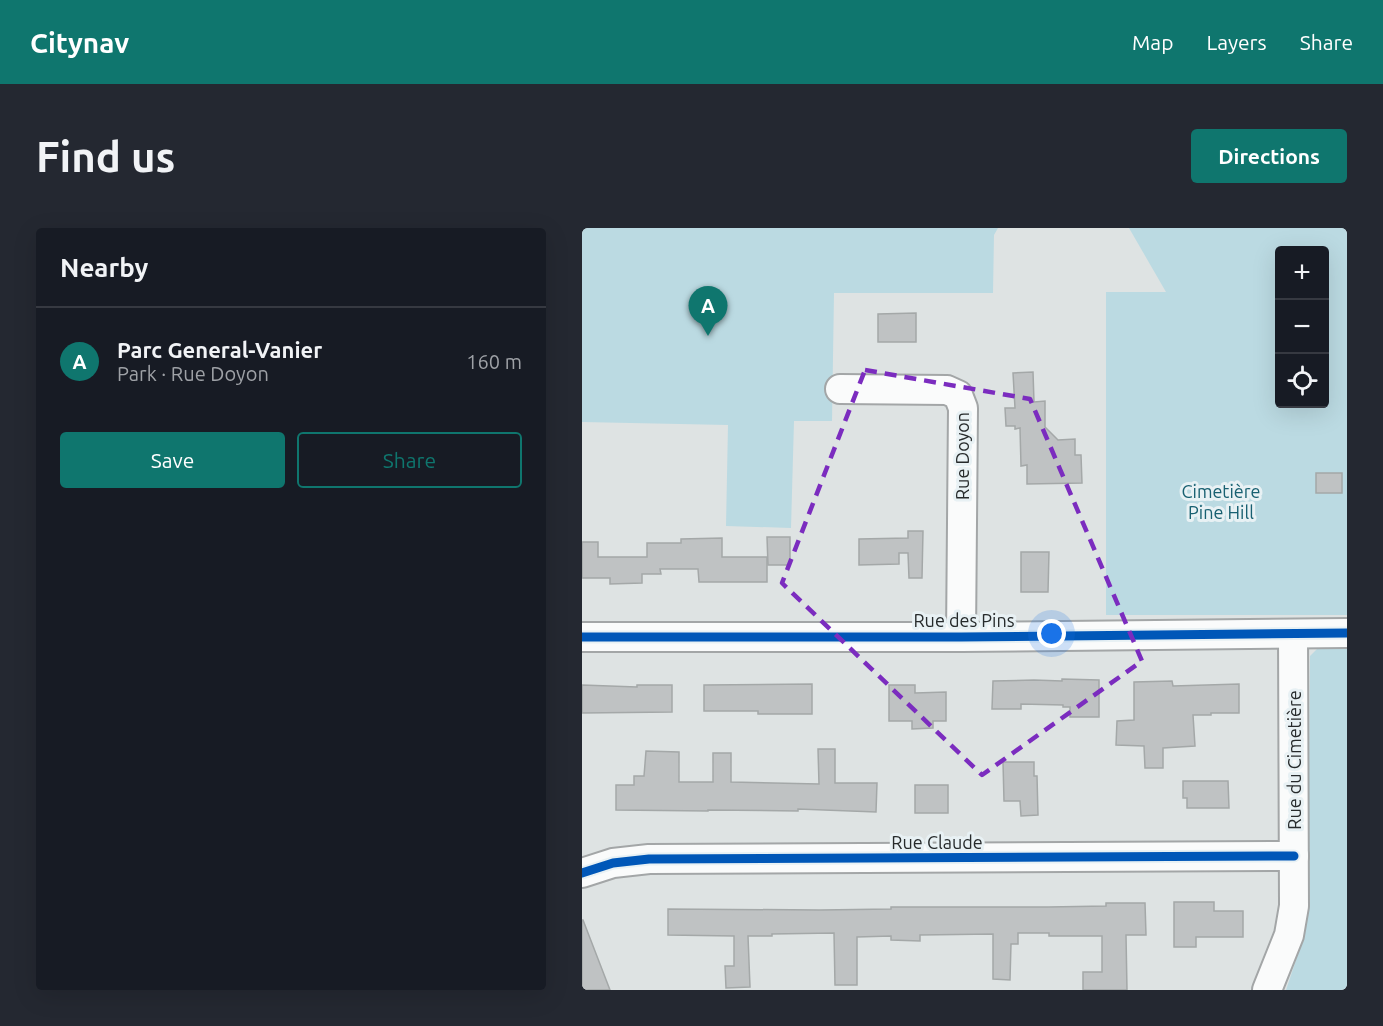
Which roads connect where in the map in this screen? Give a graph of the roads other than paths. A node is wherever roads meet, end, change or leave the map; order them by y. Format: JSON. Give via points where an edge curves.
{"nodes":[{"id":1,"x":840,"y":389,"type":"dead end"},
{"id":2,"x":1347,"y":633,"type":"edge"},
{"id":3,"x":1293,"y":634,"type":"junction"},
{"id":4,"x":582,"y":637,"type":"edge"},
{"id":5,"x":961,"y":637,"type":"junction"},
{"id":6,"x":1294,"y":856,"type":"junction"},
{"id":7,"x":582,"y":873,"type":"edge"},
{"id":8,"x":1268,"y":990,"type":"edge"}],
"edges":[{"from":1,"to":5,"type":"street","name":"Rue Doyon","via":[[947,390],[958,395],[963,408]]},
{"from":2,"to":3,"type":"street","name":"Rue des Pins"},
{"from":3,"to":5,"type":"street","name":"Rue des Pins"},
{"from":3,"to":6,"type":"street","name":"Rue du Cimetière"},
{"from":4,"to":5,"type":"street","name":"Rue des Pins"},
{"from":6,"to":7,"type":"street","name":"Rue Claude","via":[[649,859],[613,863]]},
{"from":6,"to":8,"type":"street","name":"Rue du Cimetière","via":[[1292,922]]}]}
